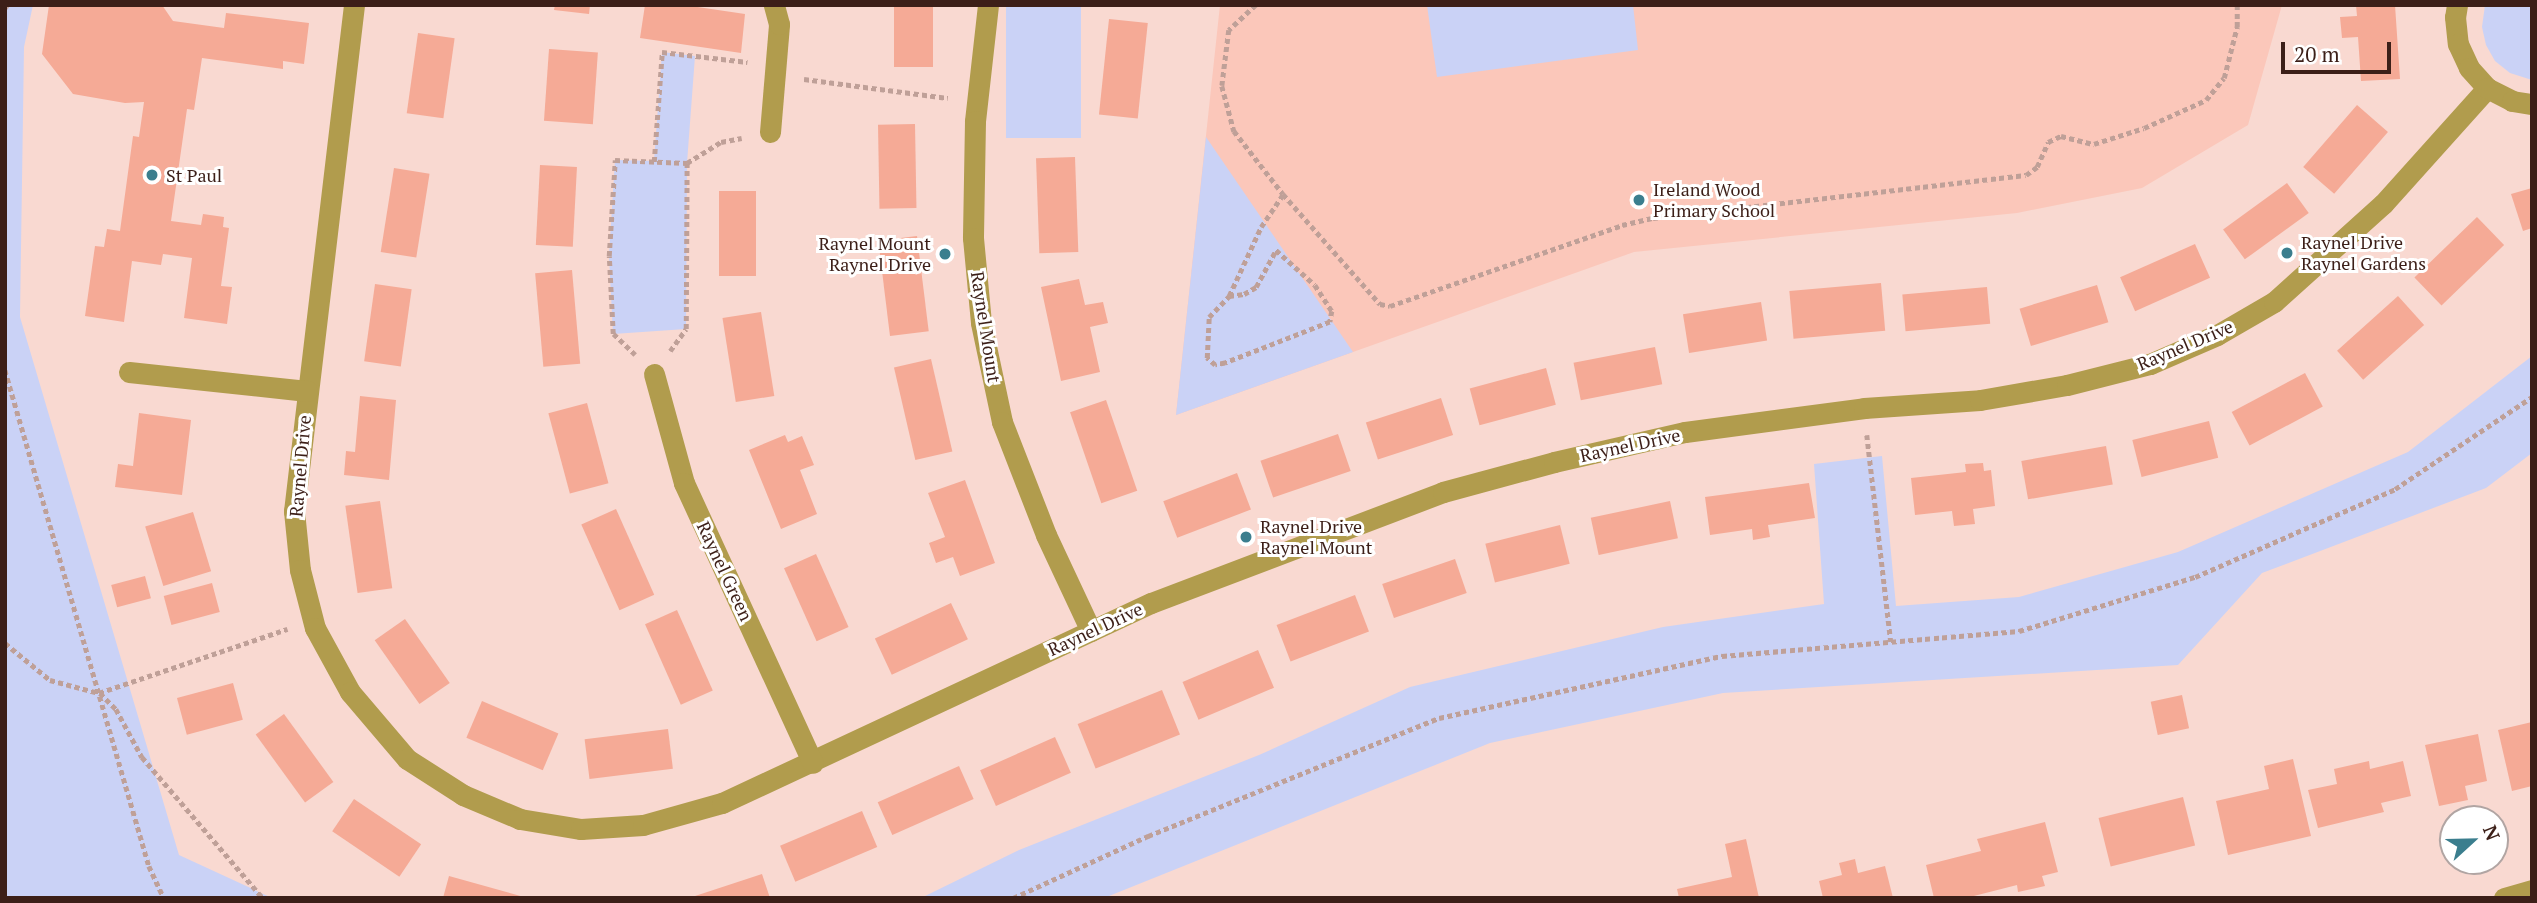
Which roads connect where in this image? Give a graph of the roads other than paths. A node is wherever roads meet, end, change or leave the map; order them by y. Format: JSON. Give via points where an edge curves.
{"nodes":[{"id":1,"x":354,"y":5,"type":"edge"},
{"id":2,"x":774,"y":5,"type":"edge"},
{"id":3,"x":988,"y":5,"type":"edge"},
{"id":4,"x":2458,"y":5,"type":"edge"},
{"id":5,"x":2487,"y":88,"type":"junction"},
{"id":6,"x":2532,"y":104,"type":"edge"},
{"id":7,"x":770,"y":132,"type":"road end"},
{"id":8,"x":129,"y":372,"type":"dead end"},
{"id":9,"x":654,"y":374,"type":"road end"},
{"id":10,"x":307,"y":391,"type":"junction"},
{"id":11,"x":1091,"y":631,"type":"junction"},
{"id":12,"x":813,"y":763,"type":"junction"},
{"id":13,"x":2532,"y":890,"type":"edge"},
{"id":14,"x":2504,"y":898,"type":"edge"}],
"edges":[{"from":1,"to":10,"type":"street","name":"Raynel Drive"},
{"from":2,"to":7,"type":"street","via":[[779,24]]},
{"from":3,"to":11,"type":"street","name":"Raynel Mount","via":[[977,102],[973,238],[984,335],[1002,422],[1046,535]]},
{"from":4,"to":5,"type":"street","via":[[2458,44],[2469,68]]},
{"from":5,"to":6,"type":"street","via":[[2512,101]]},
{"from":5,"to":11,"type":"street","name":"Raynel Drive","via":[[2374,212],[2274,302],[2217,335],[2150,364],[1980,400],[1864,408],[1685,432],[1553,462],[1443,492],[1152,603]]},
{"from":8,"to":10,"type":"street"},
{"from":9,"to":12,"type":"street","name":"Raynel Green","via":[[684,483]]},
{"from":10,"to":12,"type":"street","name":"Raynel Drive","via":[[294,510],[300,570],[313,619],[350,692],[407,759],[463,795],[520,819],[580,829],[643,825],[722,803]]},
{"from":11,"to":12,"type":"street","name":"Raynel Drive"},
{"from":13,"to":14,"type":"street"}]}
